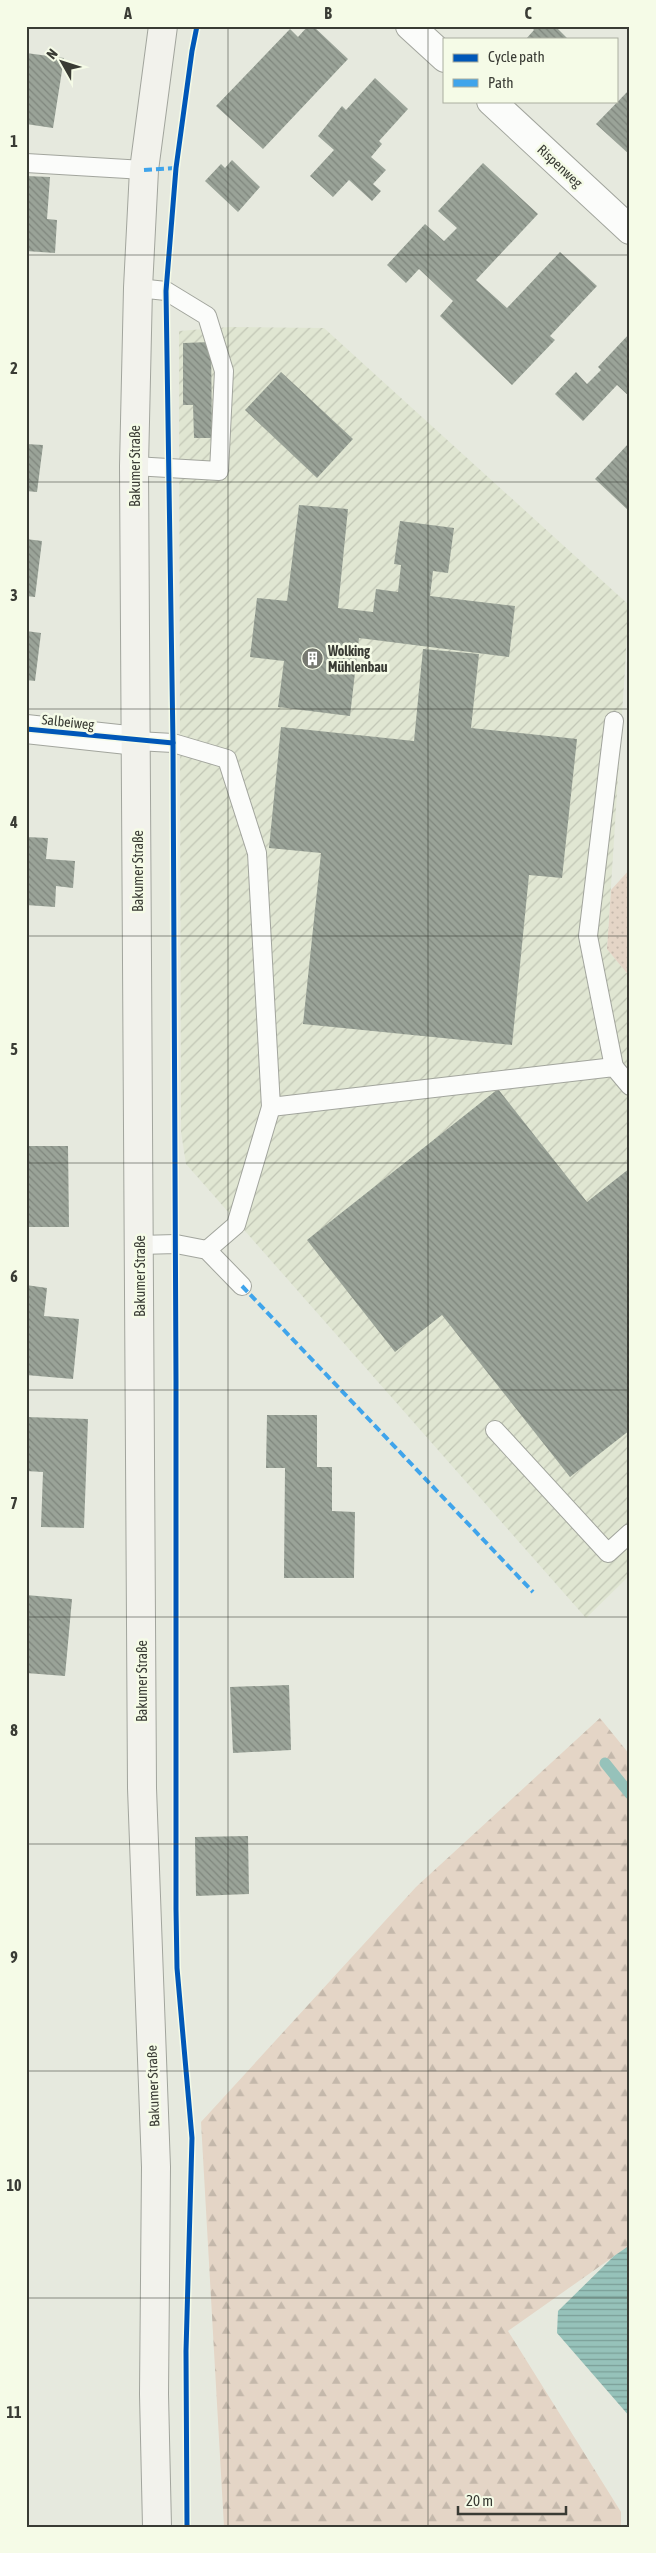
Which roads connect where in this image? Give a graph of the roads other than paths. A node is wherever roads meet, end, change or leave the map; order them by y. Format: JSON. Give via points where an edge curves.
{"nodes":[{"id":1,"x":164,"y":26,"type":"edge"},
{"id":2,"x":410,"y":26,"type":"edge"},
{"id":3,"x":443,"y":56,"type":"edge"},
{"id":4,"x":492,"y":102,"type":"edge"},
{"id":5,"x":26,"y":163,"type":"edge"},
{"id":6,"x":144,"y":170,"type":"junction"},
{"id":7,"x":630,"y":230,"type":"edge"},
{"id":8,"x":138,"y":288,"type":"junction"},
{"id":9,"x":134,"y":466,"type":"junction"},
{"id":10,"x":614,"y":721,"type":"dead end"},
{"id":11,"x":26,"y":729,"type":"edge"},
{"id":12,"x":137,"y":741,"type":"junction"},
{"id":13,"x":614,"y":1067,"type":"junction"},
{"id":14,"x":630,"y":1086,"type":"edge"},
{"id":15,"x":271,"y":1107,"type":"junction"},
{"id":16,"x":140,"y":1245,"type":"junction"},
{"id":17,"x":207,"y":1250,"type":"junction"},
{"id":18,"x":242,"y":1286,"type":"dead end"},
{"id":19,"x":494,"y":1430,"type":"dead end"},
{"id":20,"x":630,"y":1533,"type":"edge"},
{"id":21,"x":157,"y":2527,"type":"edge"}],
"edges":[{"from":1,"to":6,"type":"street","name":"Bakumer Straße"},
{"from":2,"to":3,"type":"street"},
{"from":4,"to":7,"type":"street","name":"Rispenweg"},
{"from":5,"to":6,"type":"lane"},
{"from":6,"to":8,"type":"street","name":"Bakumer Straße"},
{"from":8,"to":9,"type":"street","name":"Bakumer Straße"},
{"from":8,"to":9,"type":"lane","via":[[166,291],[206,316],[224,371],[218,471]]},
{"from":9,"to":12,"type":"street","name":"Bakumer Straße"},
{"from":10,"to":13,"type":"lane","via":[[588,936]]},
{"from":11,"to":12,"type":"street","name":"Salbeiweg"},
{"from":12,"to":15,"type":"lane","via":[[173,743],[228,759],[257,853]]},
{"from":12,"to":16,"type":"street","name":"Bakumer Straße"},
{"from":13,"to":14,"type":"lane"},
{"from":13,"to":15,"type":"lane"},
{"from":15,"to":17,"type":"lane","via":[[236,1225]]},
{"from":16,"to":17,"type":"lane","via":[[176,1244]]},
{"from":16,"to":21,"type":"street","name":"Bakumer Straße","via":[[142,1788],[156,2166],[154,2394]]},
{"from":17,"to":18,"type":"lane"},
{"from":19,"to":20,"type":"lane","via":[[608,1553]]}]}
